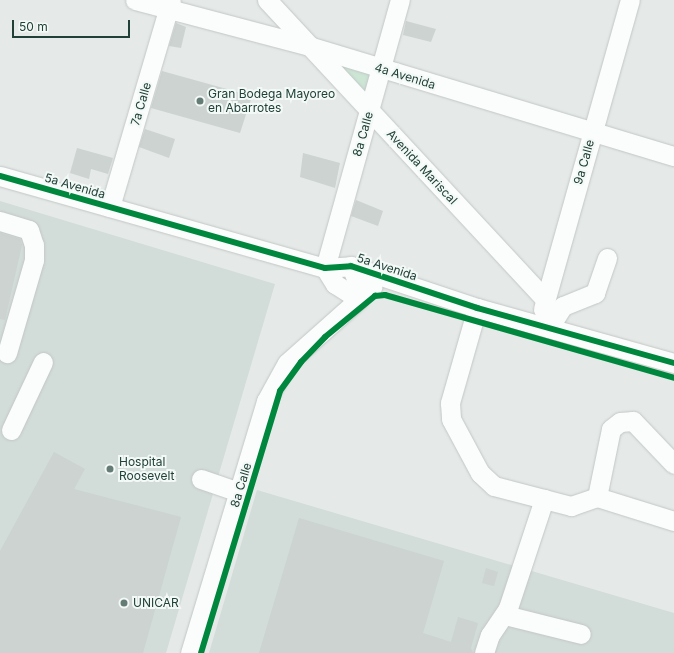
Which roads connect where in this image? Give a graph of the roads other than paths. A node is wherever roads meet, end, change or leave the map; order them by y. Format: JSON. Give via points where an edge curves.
{"nodes":[{"id":1,"x":135,"y":0,"type":"edge"},
{"id":2,"x":267,"y":0,"type":"edge"},
{"id":3,"x":400,"y":0,"type":"edge"},
{"id":4,"x":630,"y":0,"type":"edge"},
{"id":5,"x":170,"y":5,"type":"edge"},
{"id":6,"x":309,"y":46,"type":"junction"},
{"id":7,"x":381,"y":70,"type":"junction"},
{"id":8,"x":369,"y":110,"type":"junction"},
{"id":9,"x":592,"y":132,"type":"junction"},
{"id":10,"x":674,"y":156,"type":"edge"},
{"id":11,"x":0,"y":176,"type":"edge"},
{"id":12,"x":110,"y":207,"type":"junction"},
{"id":13,"x":0,"y":221,"type":"edge"},
{"id":14,"x":607,"y":258,"type":"dead end"},
{"id":15,"x":351,"y":266,"type":"junction"},
{"id":16,"x":330,"y":276,"type":"junction"},
{"id":17,"x":390,"y":280,"type":"junction"},
{"id":18,"x":361,"y":291,"type":"junction"},
{"id":19,"x":545,"y":299,"type":"junction"},
{"id":20,"x":477,"y":308,"type":"junction"},
{"id":21,"x":544,"y":326,"type":"junction"},
{"id":22,"x":320,"y":332,"type":"junction"},
{"id":23,"x":7,"y":352,"type":"dead end"},
{"id":24,"x":42,"y":362,"type":"dead end"},
{"id":25,"x":674,"y":363,"type":"edge"},
{"id":26,"x":11,"y":430,"type":"dead end"},
{"id":27,"x":674,"y":464,"type":"edge"},
{"id":28,"x":201,"y":479,"type":"dead end"},
{"id":29,"x":239,"y":492,"type":"junction"},
{"id":30,"x":597,"y":497,"type":"junction"},
{"id":31,"x":544,"y":499,"type":"junction"},
{"id":32,"x":674,"y":522,"type":"edge"},
{"id":33,"x":504,"y":615,"type":"junction"},
{"id":34,"x":582,"y":634,"type":"dead end"},
{"id":35,"x":190,"y":653,"type":"edge"},
{"id":36,"x":484,"y":653,"type":"edge"}],
"edges":[{"from":1,"to":5,"type":"street","name":"4a Avenida"},
{"from":2,"to":6,"type":"street","name":"Avenida Mariscal"},
{"from":3,"to":7,"type":"street","name":"8a Calle"},
{"from":4,"to":9,"type":"street","name":"9a Calle"},
{"from":5,"to":6,"type":"street","name":"4a Avenida"},
{"from":5,"to":12,"type":"street","name":"7a Calle"},
{"from":6,"to":7,"type":"street","name":"4a Avenida"},
{"from":6,"to":8,"type":"street","name":"Avenida Mariscal"},
{"from":7,"to":8,"type":"street","name":"8a Calle"},
{"from":7,"to":9,"type":"street","name":"4a Avenida"},
{"from":8,"to":16,"type":"street","name":"8a Calle"},
{"from":8,"to":19,"type":"street","name":"Avenida Mariscal"},
{"from":9,"to":10,"type":"street","name":"4a Avenida"},
{"from":9,"to":19,"type":"street","name":"9a Calle"},
{"from":11,"to":12,"type":"street","name":"5a Avenida"},
{"from":12,"to":16,"type":"street","name":"5a Avenida"},
{"from":13,"to":23,"type":"street","via":[[28,230],[34,245],[34,260]]},
{"from":14,"to":21,"type":"street","via":[[596,293],[562,306]]},
{"from":15,"to":16,"type":"street","name":"5a Avenida"},
{"from":15,"to":17,"type":"street","name":"5a Avenida"},
{"from":15,"to":18,"type":"street"},
{"from":16,"to":18,"type":"street","name":"5a Avenida","via":[[348,292]]},
{"from":16,"to":22,"type":"street","name":"8a Calle","via":[[334,307]]},
{"from":17,"to":18,"type":"street","name":"5a Avenida"},
{"from":17,"to":20,"type":"street","name":"5a Avenida"},
{"from":18,"to":22,"type":"street","name":"8a Calle","via":[[356,303]]},
{"from":19,"to":21,"type":"street","name":"9a Calle"},
{"from":20,"to":21,"type":"street","name":"5a Avenida"},
{"from":20,"to":31,"type":"street","via":[[450,403],[451,419],[480,473],[494,486]]},
{"from":21,"to":25,"type":"street","name":"5a Avenida"},
{"from":22,"to":29,"type":"street","name":"8a Calle","via":[[287,363],[276,380]]},
{"from":24,"to":26,"type":"street"},
{"from":27,"to":30,"type":"street","via":[[633,421],[620,422],[611,429]]},
{"from":28,"to":29,"type":"street"},
{"from":29,"to":35,"type":"street","name":"8a Calle"},
{"from":30,"to":31,"type":"street","via":[[571,506]]},
{"from":30,"to":32,"type":"street"},
{"from":31,"to":33,"type":"street"},
{"from":33,"to":34,"type":"street"},
{"from":33,"to":36,"type":"street","via":[[490,635]]}]}
